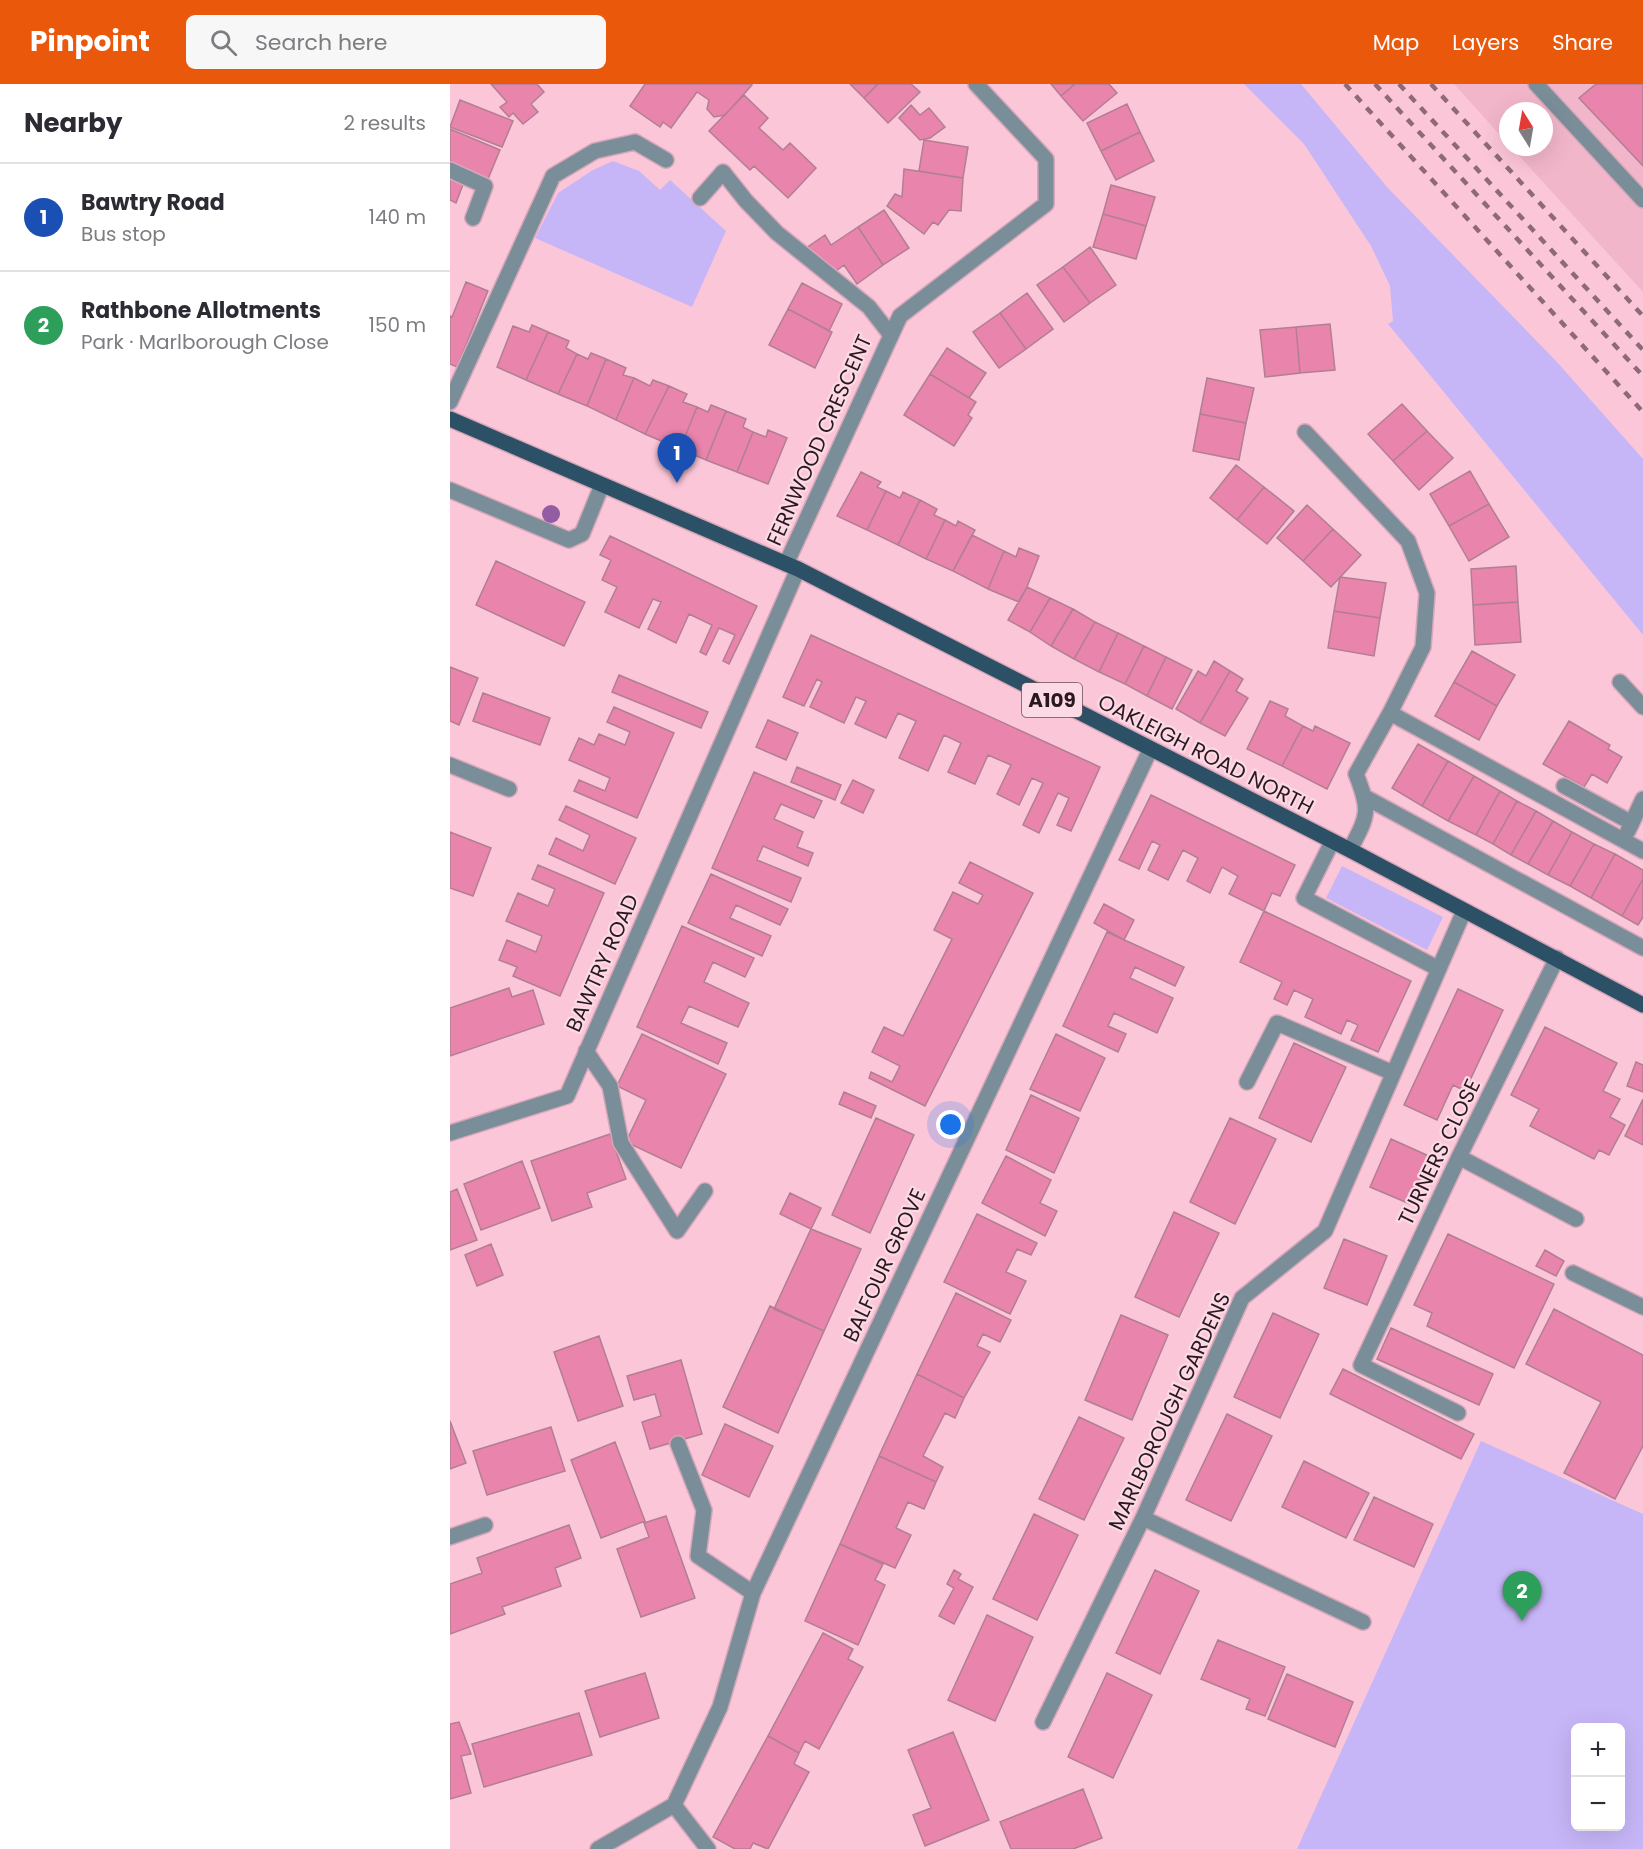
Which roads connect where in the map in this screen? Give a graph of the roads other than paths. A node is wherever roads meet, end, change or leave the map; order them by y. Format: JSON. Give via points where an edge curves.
{"nodes":[{"id":1,"x":976,"y":84,"type":"edge"},
{"id":2,"x":1536,"y":84,"type":"edge"},
{"id":3,"x":666,"y":160,"type":"dead end"},
{"id":4,"x":450,"y":170,"type":"edge"},
{"id":5,"x":700,"y":198,"type":"dead end"},
{"id":6,"x":1643,"y":200,"type":"edge"},
{"id":7,"x":473,"y":219,"type":"dead end"},
{"id":8,"x":890,"y":334,"type":"junction"},
{"id":9,"x":450,"y":402,"type":"edge"},
{"id":10,"x":450,"y":419,"type":"edge"},
{"id":11,"x":1305,"y":432,"type":"dead end"},
{"id":12,"x":602,"y":485,"type":"junction"},
{"id":13,"x":450,"y":490,"type":"edge"},
{"id":14,"x":792,"y":566,"type":"junction"},
{"id":15,"x":1620,"y":682,"type":"dead end"},
{"id":16,"x":1643,"y":707,"type":"edge"},
{"id":17,"x":1390,"y":713,"type":"junction"},
{"id":18,"x":1150,"y":750,"type":"junction"},
{"id":19,"x":450,"y":765,"type":"edge"},
{"id":20,"x":1564,"y":786,"type":"dead end"},
{"id":21,"x":509,"y":789,"type":"dead end"},
{"id":22,"x":1365,"y":796,"type":"junction"},
{"id":23,"x":1643,"y":799,"type":"edge"},
{"id":24,"x":1632,"y":823,"type":"junction"},
{"id":25,"x":1624,"y":841,"type":"junction"},
{"id":26,"x":1332,"y":842,"type":"junction"},
{"id":27,"x":1350,"y":850,"type":"junction"},
{"id":28,"x":1643,"y":851,"type":"edge"},
{"id":29,"x":1464,"y":911,"type":"junction"},
{"id":30,"x":1643,"y":948,"type":"edge"},
{"id":31,"x":1557,"y":958,"type":"junction"},
{"id":32,"x":1437,"y":968,"type":"junction"},
{"id":33,"x":1643,"y":1005,"type":"edge"},
{"id":34,"x":586,"y":1052,"type":"junction"},
{"id":35,"x":1392,"y":1073,"type":"junction"},
{"id":36,"x":1247,"y":1082,"type":"dead end"},
{"id":37,"x":450,"y":1133,"type":"edge"},
{"id":38,"x":1459,"y":1157,"type":"junction"},
{"id":39,"x":705,"y":1191,"type":"dead end"},
{"id":40,"x":1576,"y":1219,"type":"dead end"},
{"id":41,"x":1574,"y":1273,"type":"dead end"},
{"id":42,"x":1643,"y":1307,"type":"edge"},
{"id":43,"x":1458,"y":1413,"type":"dead end"},
{"id":44,"x":678,"y":1444,"type":"dead end"},
{"id":45,"x":1143,"y":1518,"type":"junction"},
{"id":46,"x":485,"y":1525,"type":"dead end"},
{"id":47,"x":450,"y":1537,"type":"edge"},
{"id":48,"x":753,"y":1593,"type":"junction"},
{"id":49,"x":1363,"y":1622,"type":"dead end"},
{"id":50,"x":1043,"y":1722,"type":"dead end"},
{"id":51,"x":674,"y":1805,"type":"junction"},
{"id":52,"x":598,"y":1849,"type":"edge"},
{"id":53,"x":708,"y":1849,"type":"edge"}],
"edges":[{"from":1,"to":8,"type":"street","name":"FERNWOOD CRESCENT","via":[[1046,159],[1046,204],[900,316]]},
{"from":2,"to":6,"type":"street"},
{"from":3,"to":9,"type":"street","via":[[635,142],[595,151],[553,176]]},
{"from":4,"to":7,"type":"street","via":[[485,186]]},
{"from":5,"to":8,"type":"street","name":"FERNWOOD CRESCENT","via":[[723,172],[777,233],[869,307]]},
{"from":8,"to":14,"type":"street","name":"FERNWOOD CRESCENT"},
{"from":10,"to":12,"type":"main road","name":"OAKLEIGH ROAD NORTH","number":"A109"},
{"from":11,"to":17,"type":"street","via":[[1408,541],[1427,593],[1423,647]]},
{"from":12,"to":13,"type":"street","via":[[582,534],[569,540]]},
{"from":12,"to":14,"type":"main road","name":"OAKLEIGH ROAD NORTH","number":"A109"},
{"from":14,"to":18,"type":"main road","name":"OAKLEIGH ROAD NORTH","number":"A109"},
{"from":14,"to":34,"type":"street","name":"BAWTRY ROAD"},
{"from":15,"to":16,"type":"street"},
{"from":17,"to":22,"type":"street","via":[[1356,774]]},
{"from":17,"to":25,"type":"street"},
{"from":18,"to":26,"type":"main road","name":"OAKLEIGH ROAD NORTH","number":"A109"},
{"from":18,"to":48,"type":"street","name":"BALFOUR GROVE"},
{"from":19,"to":21,"type":"street"},
{"from":20,"to":24,"type":"street"},
{"from":22,"to":27,"type":"street","via":[[1366,819]]},
{"from":22,"to":30,"type":"street"},
{"from":23,"to":24,"type":"street"},
{"from":24,"to":25,"type":"street"},
{"from":25,"to":28,"type":"street"},
{"from":26,"to":27,"type":"main road","name":"OAKLEIGH ROAD NORTH","number":"A109"},
{"from":26,"to":32,"type":"street","via":[[1304,898]]},
{"from":27,"to":29,"type":"main road","name":"OAKLEIGH ROAD NORTH","number":"A109"},
{"from":29,"to":31,"type":"main road","name":"OAKLEIGH ROAD NORTH","number":"A109"},
{"from":29,"to":32,"type":"street","name":"MARLBOROUGH GARDENS"},
{"from":31,"to":33,"type":"main road","name":"OAKLEIGH ROAD NORTH","number":"A109"},
{"from":31,"to":38,"type":"street","name":"TURNERS CLOSE"},
{"from":32,"to":35,"type":"street","name":"MARLBOROUGH GARDENS"},
{"from":34,"to":37,"type":"street","name":"BAWTRY ROAD","via":[[567,1096]]},
{"from":34,"to":39,"type":"street","via":[[610,1086],[621,1143],[677,1231]]},
{"from":35,"to":36,"type":"street","via":[[1277,1023]]},
{"from":35,"to":45,"type":"street","name":"MARLBOROUGH GARDENS","via":[[1324,1231],[1242,1298]]},
{"from":38,"to":40,"type":"street"},
{"from":38,"to":43,"type":"street","name":"TURNERS CLOSE","via":[[1361,1365]]},
{"from":41,"to":42,"type":"street"},
{"from":44,"to":48,"type":"street","via":[[704,1510],[698,1556]]},
{"from":45,"to":49,"type":"street"},
{"from":45,"to":50,"type":"street","name":"MARLBOROUGH GARDENS"},
{"from":46,"to":47,"type":"street"},
{"from":48,"to":51,"type":"street","name":"BALFOUR GROVE","via":[[720,1707]]},
{"from":51,"to":52,"type":"street"},
{"from":51,"to":53,"type":"street"}]}
